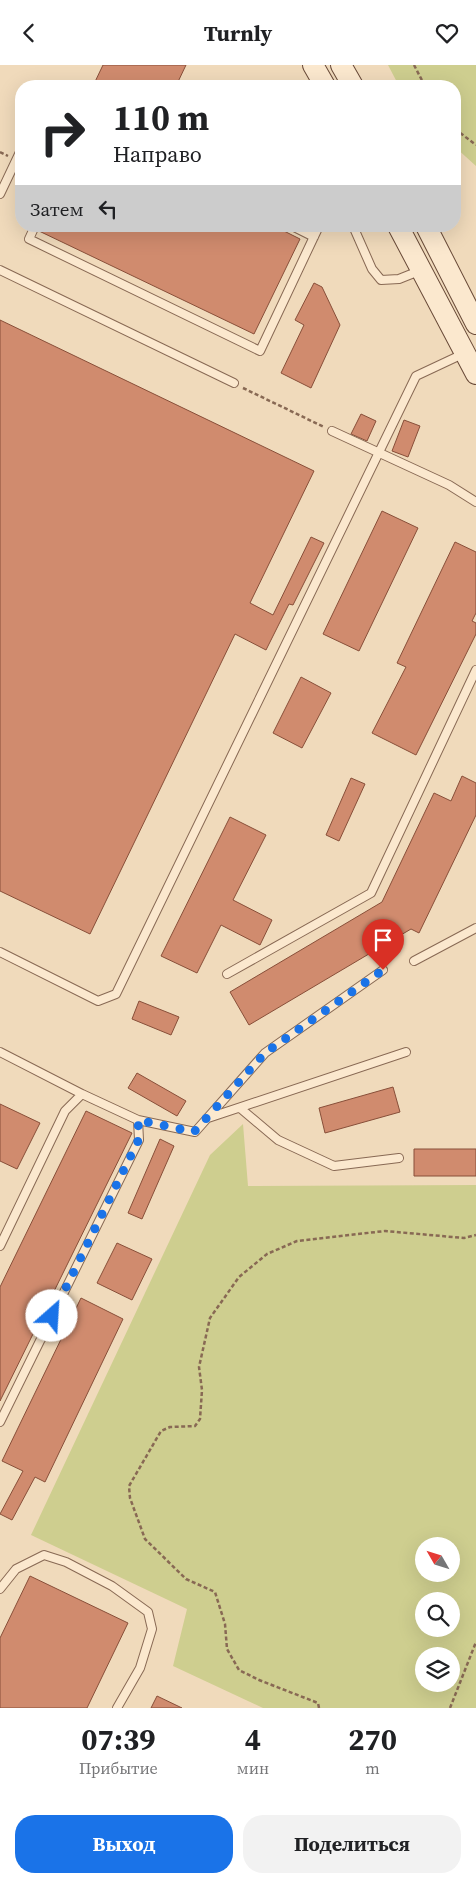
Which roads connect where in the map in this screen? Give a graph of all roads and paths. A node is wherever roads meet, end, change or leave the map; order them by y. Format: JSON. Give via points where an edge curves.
{"nodes":[{"id":1,"x":313,"y":65,"type":"edge"},
{"id":2,"x":341,"y":65,"type":"edge"},
{"id":3,"x":414,"y":65,"type":"edge"},
{"id":4,"x":322,"y":80,"type":"edge"},
{"id":5,"x":350,"y":80,"type":"edge"},
{"id":6,"x":422,"y":80,"type":"edge"},
{"id":7,"x":461,"y":134,"type":"edge"},
{"id":8,"x":476,"y":145,"type":"edge"},
{"id":9,"x":15,"y":163,"type":"edge"},
{"id":10,"x":0,"y":194,"type":"edge"},
{"id":11,"x":32,"y":232,"type":"edge"},
{"id":12,"x":304,"y":232,"type":"edge"},
{"id":13,"x":316,"y":232,"type":"edge"},
{"id":14,"x":356,"y":232,"type":"edge"},
{"id":15,"x":401,"y":232,"type":"edge"},
{"id":16,"x":429,"y":232,"type":"edge"},
{"id":17,"x":314,"y":237,"type":"junction"},
{"id":18,"x":0,"y":270,"type":"edge"},
{"id":19,"x":421,"y":270,"type":"junction"},
{"id":20,"x":476,"y":323,"type":"edge"},
{"id":21,"x":465,"y":353,"type":"junction"},
{"id":22,"x":476,"y":373,"type":"edge"},
{"id":23,"x":234,"y":383,"type":"joint"},
{"id":24,"x":332,"y":431,"type":"joint"},
{"id":25,"x":379,"y":453,"type":"junction"},
{"id":26,"x":476,"y":502,"type":"edge"},
{"id":27,"x":476,"y":670,"type":"edge"},
{"id":28,"x":476,"y":928,"type":"edge"},
{"id":29,"x":0,"y":952,"type":"edge"},
{"id":30,"x":414,"y":961,"type":"dead end"},
{"id":31,"x":383,"y":970,"type":"dead end"},
{"id":32,"x":227,"y":974,"type":"dead end"},
{"id":33,"x":0,"y":1052,"type":"edge"},
{"id":34,"x":406,"y":1052,"type":"dead end"},
{"id":35,"x":82,"y":1094,"type":"junction"},
{"id":36,"x":240,"y":1107,"type":"junction"},
{"id":37,"x":206,"y":1119,"type":"junction"},
{"id":38,"x":138,"y":1120,"type":"junction"},
{"id":39,"x":399,"y":1158,"type":"dead end"},
{"id":40,"x":476,"y":1235,"type":"edge"},
{"id":41,"x":0,"y":1246,"type":"edge"},
{"id":42,"x":0,"y":1422,"type":"edge"},
{"id":43,"x":0,"y":1589,"type":"edge"},
{"id":44,"x":476,"y":1642,"type":"edge"},
{"id":45,"x":118,"y":1708,"type":"edge"},
{"id":46,"x":319,"y":1708,"type":"edge"},
{"id":47,"x":450,"y":1708,"type":"edge"}],
"edges":[{"from":1,"to":4,"type":"main road"},
{"from":2,"to":5,"type":"main road"},
{"from":3,"to":6,"type":"path"},
{"from":7,"to":8,"type":"path"},
{"from":9,"to":10,"type":"lane"},
{"from":11,"to":17,"type":"lane","via":[[29,239],[260,351]]},
{"from":12,"to":17,"type":"lane"},
{"from":13,"to":17,"type":"lane"},
{"from":14,"to":19,"type":"lane","via":[[380,281],[399,279]]},
{"from":15,"to":19,"type":"main road"},
{"from":16,"to":20,"type":"main road"},
{"from":18,"to":23,"type":"lane"},
{"from":19,"to":21,"type":"main road"},
{"from":21,"to":22,"type":"main road"},
{"from":21,"to":25,"type":"lane","via":[[416,376]]},
{"from":23,"to":24,"type":"path"},
{"from":24,"to":25,"type":"lane"},
{"from":25,"to":26,"type":"lane","via":[[449,485]]},
{"from":25,"to":29,"type":"lane","via":[[116,994],[98,1001]]},
{"from":27,"to":32,"type":"lane","via":[[371,893]]},
{"from":28,"to":30,"type":"lane"},
{"from":31,"to":37,"type":"lane","via":[[265,1053]]},
{"from":33,"to":35,"type":"lane"},
{"from":34,"to":36,"type":"lane"},
{"from":35,"to":38,"type":"lane"},
{"from":35,"to":41,"type":"lane","via":[[65,1111]]},
{"from":36,"to":37,"type":"lane"},
{"from":36,"to":39,"type":"lane","via":[[278,1139],[334,1165]]},
{"from":37,"to":38,"type":"lane","via":[[194,1132]]},
{"from":38,"to":42,"type":"lane","via":[[139,1139]]},
{"from":40,"to":46,"type":"path","via":[[464,1237],[385,1231],[297,1241],[266,1254],[239,1277],[210,1318],[199,1367],[202,1389],[200,1419],[195,1426],[170,1427],[161,1431],[130,1486],[130,1498],[145,1539],[186,1579],[215,1592],[225,1624],[226,1649],[239,1670],[318,1703]]},
{"from":43,"to":45,"type":"lane","via":[[16,1569],[44,1555],[66,1562],[112,1586],[148,1612],[152,1629],[140,1669]]},
{"from":44,"to":47,"type":"path"}]}
